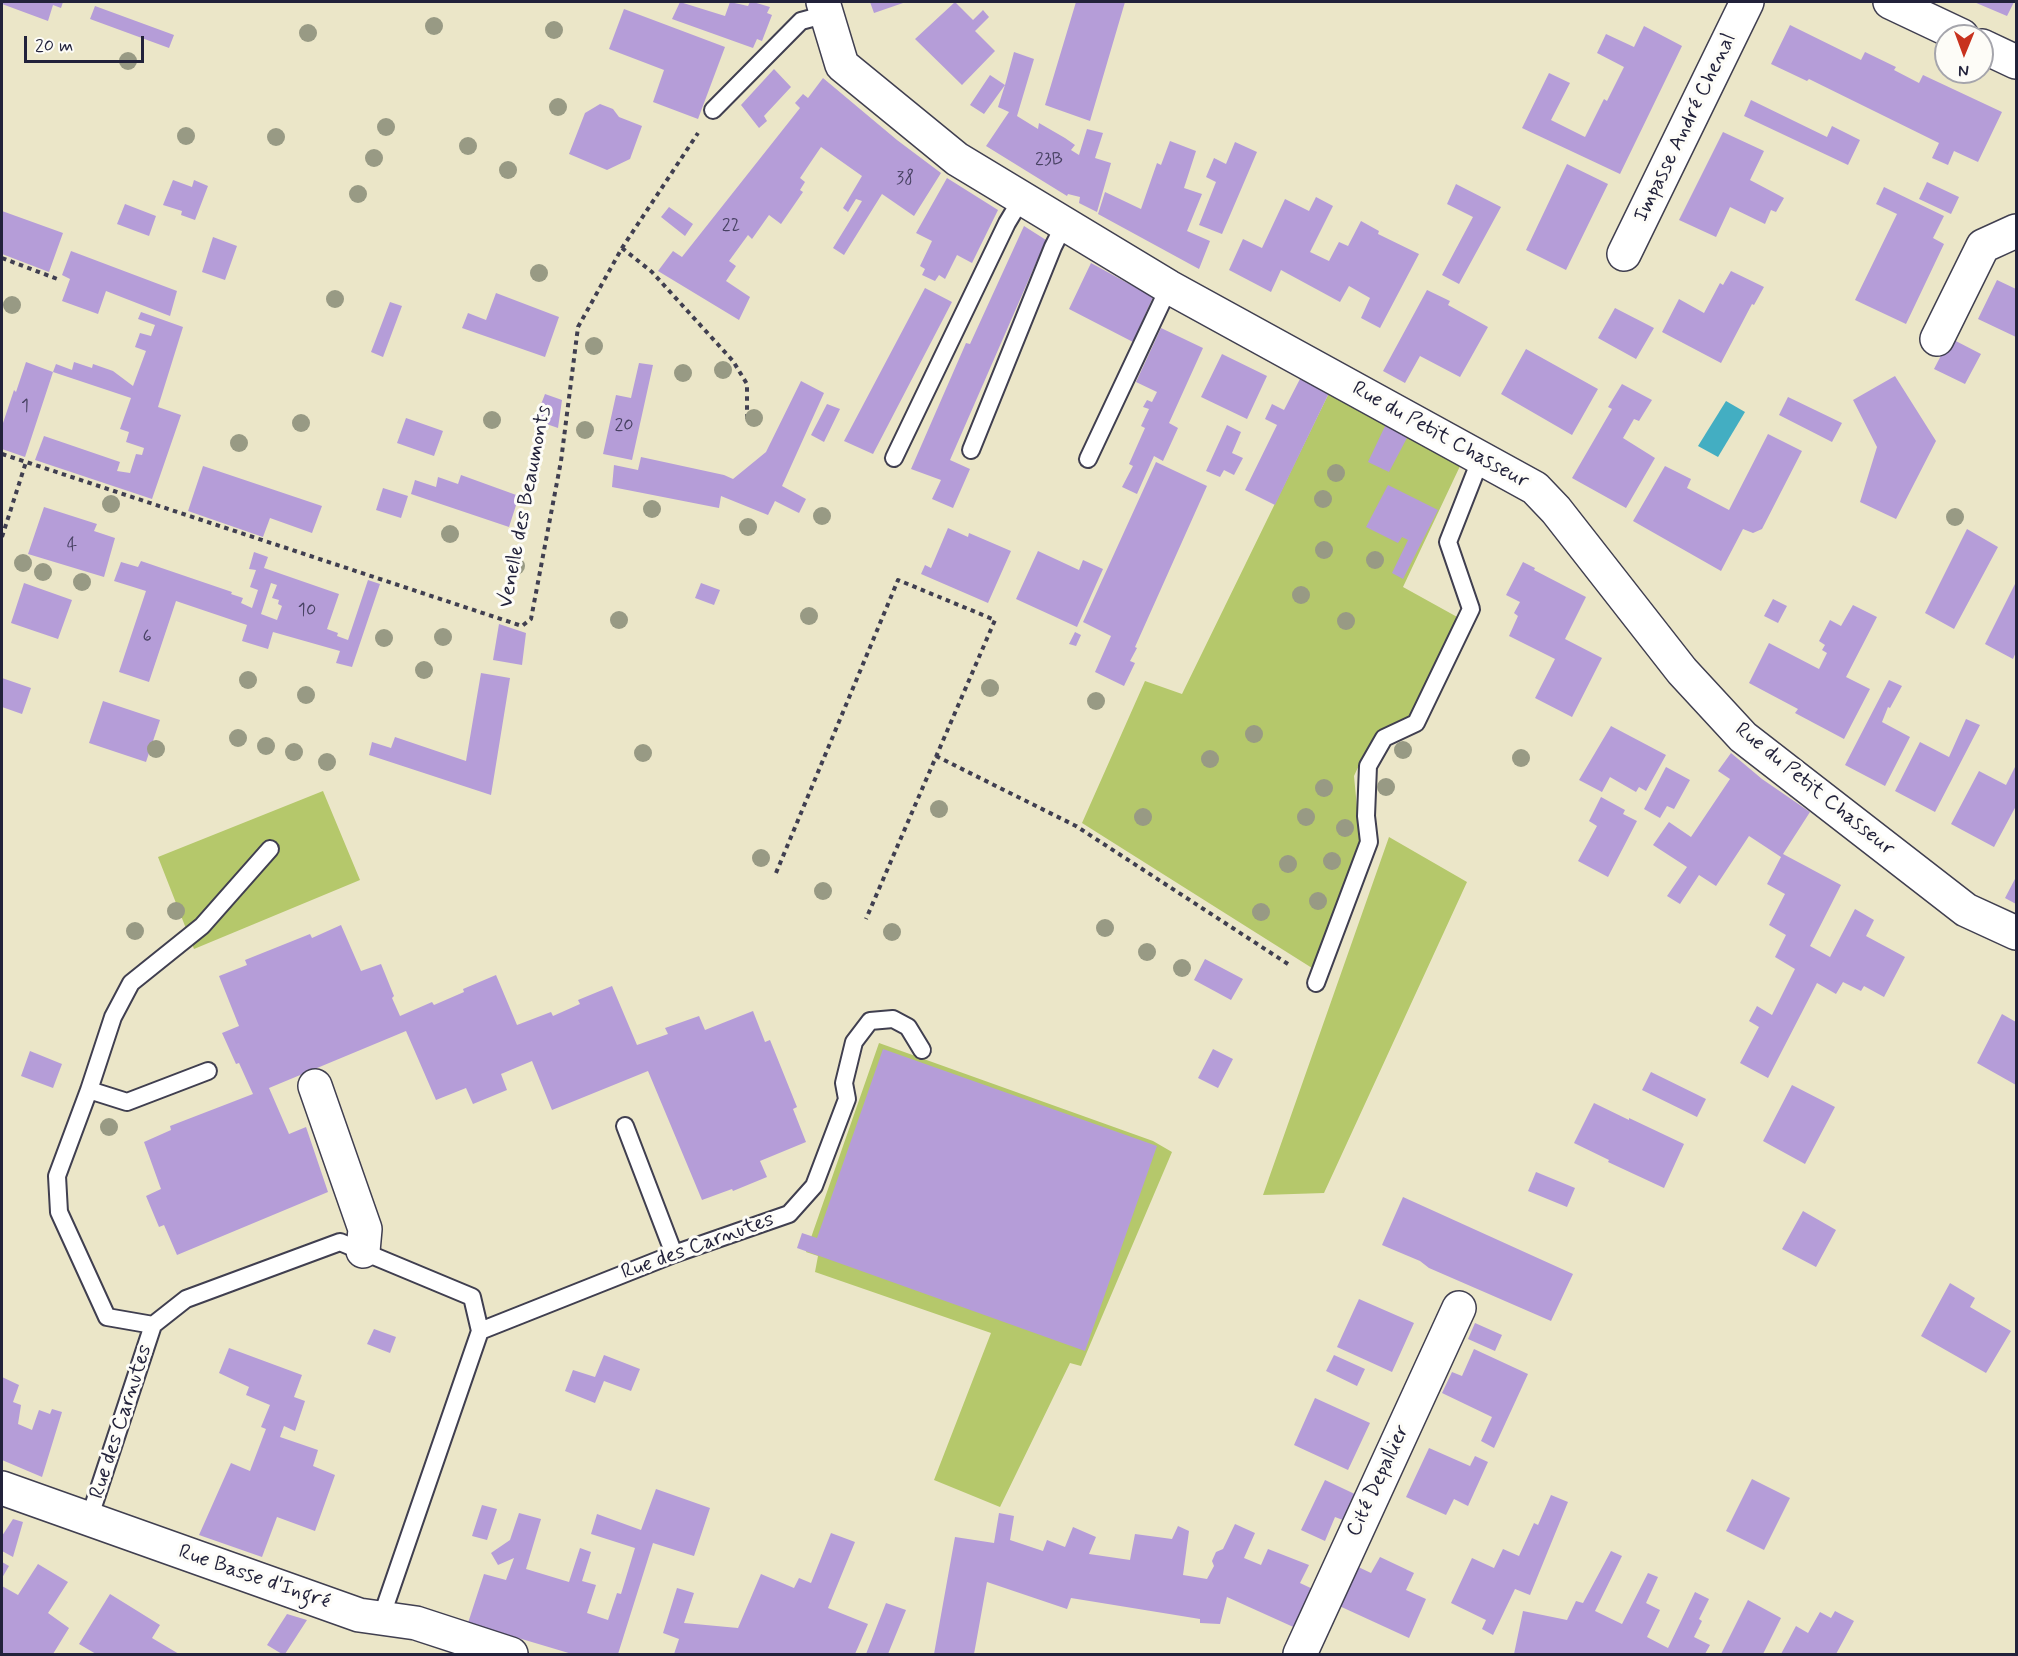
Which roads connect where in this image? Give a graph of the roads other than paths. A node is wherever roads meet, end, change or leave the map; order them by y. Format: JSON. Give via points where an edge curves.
{"nodes":[{"id":1,"x":1747,"y":2,"type":"edge"},
{"id":2,"x":1890,"y":2,"type":"edge"},
{"id":3,"x":825,"y":8,"type":"edge"},
{"id":4,"x":1937,"y":24,"type":"edge"},
{"id":5,"x":1994,"y":52,"type":"edge"},
{"id":6,"x":2016,"y":62,"type":"edge"},
{"id":7,"x":713,"y":110,"type":"road end"},
{"id":8,"x":1022,"y":198,"type":"junction"},
{"id":9,"x":1064,"y":225,"type":"junction"},
{"id":10,"x":2016,"y":231,"type":"edge"},
{"id":11,"x":1624,"y":254,"type":"dead end"},
{"id":12,"x":1169,"y":287,"type":"junction"},
{"id":13,"x":1937,"y":339,"type":"dead end"},
{"id":14,"x":971,"y":450,"type":"dead end"},
{"id":15,"x":894,"y":458,"type":"dead end"},
{"id":16,"x":1481,"y":458,"type":"junction"},
{"id":17,"x":1088,"y":459,"type":"dead end"},
{"id":18,"x":270,"y":849,"type":"dead end"},
{"id":19,"x":2016,"y":933,"type":"edge"},
{"id":20,"x":1316,"y":983,"type":"road end"},
{"id":21,"x":922,"y":1050,"type":"dead end"},
{"id":22,"x":208,"y":1071,"type":"dead end"},
{"id":23,"x":315,"y":1086,"type":"dead end"},
{"id":24,"x":89,"y":1090,"type":"junction"},
{"id":25,"x":625,"y":1126,"type":"dead end"},
{"id":26,"x":363,"y":1251,"type":"junction"},
{"id":27,"x":674,"y":1254,"type":"junction"},
{"id":28,"x":1459,"y":1308,"type":"dead end"},
{"id":29,"x":153,"y":1325,"type":"junction"},
{"id":30,"x":480,"y":1331,"type":"junction"},
{"id":31,"x":2,"y":1488,"type":"edge"},
{"id":32,"x":90,"y":1520,"type":"junction"},
{"id":33,"x":381,"y":1618,"type":"junction"},
{"id":34,"x":511,"y":1654,"type":"edge"},
{"id":35,"x":1300,"y":1654,"type":"edge"}],
"edges":[{"from":1,"to":11,"type":"street","name":"Impasse André Chenal"},
{"from":2,"to":4,"type":"street"},
{"from":3,"to":7,"type":"lane","via":[[801,21]]},
{"from":3,"to":8,"type":"street","name":"Rue du Petit Chasseur","via":[[842,65],[957,159]]},
{"from":5,"to":6,"type":"street"},
{"from":8,"to":9,"type":"street","name":"Rue du Petit Chasseur"},
{"from":8,"to":15,"type":"lane"},
{"from":9,"to":12,"type":"street","name":"Rue du Petit Chasseur"},
{"from":9,"to":14,"type":"lane"},
{"from":10,"to":13,"type":"street","via":[[1983,246]]},
{"from":12,"to":16,"type":"street","name":"Rue du Petit Chasseur"},
{"from":12,"to":17,"type":"lane"},
{"from":16,"to":19,"type":"street","name":"Rue du Petit Chasseur","via":[[1535,488],[1556,510],[1682,671],[1743,737],[1966,910]]},
{"from":16,"to":20,"type":"lane","via":[[1448,542],[1471,609],[1416,723],[1384,738],[1368,766],[1369,842]]},
{"from":18,"to":24,"type":"lane","name":"Rue des Carnutes","via":[[202,926],[131,983],[113,1017]]},
{"from":21,"to":27,"type":"lane","name":"Rue des Carnutes","via":[[908,1027],[893,1019],[870,1021],[854,1042],[844,1083],[847,1100],[814,1186],[789,1214]]},
{"from":22,"to":24,"type":"lane","via":[[127,1102]]},
{"from":23,"to":26,"type":"street","via":[[365,1229]]},
{"from":24,"to":29,"type":"lane","name":"Rue des Carnutes","via":[[57,1176],[59,1212],[107,1317]]},
{"from":25,"to":27,"type":"lane"},
{"from":26,"to":29,"type":"lane","name":"Rue des Carnutes","via":[[340,1242],[186,1299]]},
{"from":26,"to":30,"type":"lane","name":"Rue des Carnutes","via":[[472,1297]]},
{"from":27,"to":30,"type":"lane","name":"Rue des Carnutes"},
{"from":28,"to":35,"type":"street","name":"Cité Depallier"},
{"from":29,"to":32,"type":"lane","name":"Rue des Carnutes"},
{"from":30,"to":33,"type":"lane"},
{"from":31,"to":32,"type":"street","name":"Rue Basse d'Ingré"},
{"from":32,"to":33,"type":"street","name":"Rue Basse d'Ingré","via":[[359,1615]]},
{"from":33,"to":34,"type":"street","name":"Rue Basse d'Ingré","via":[[416,1623]]}]}
